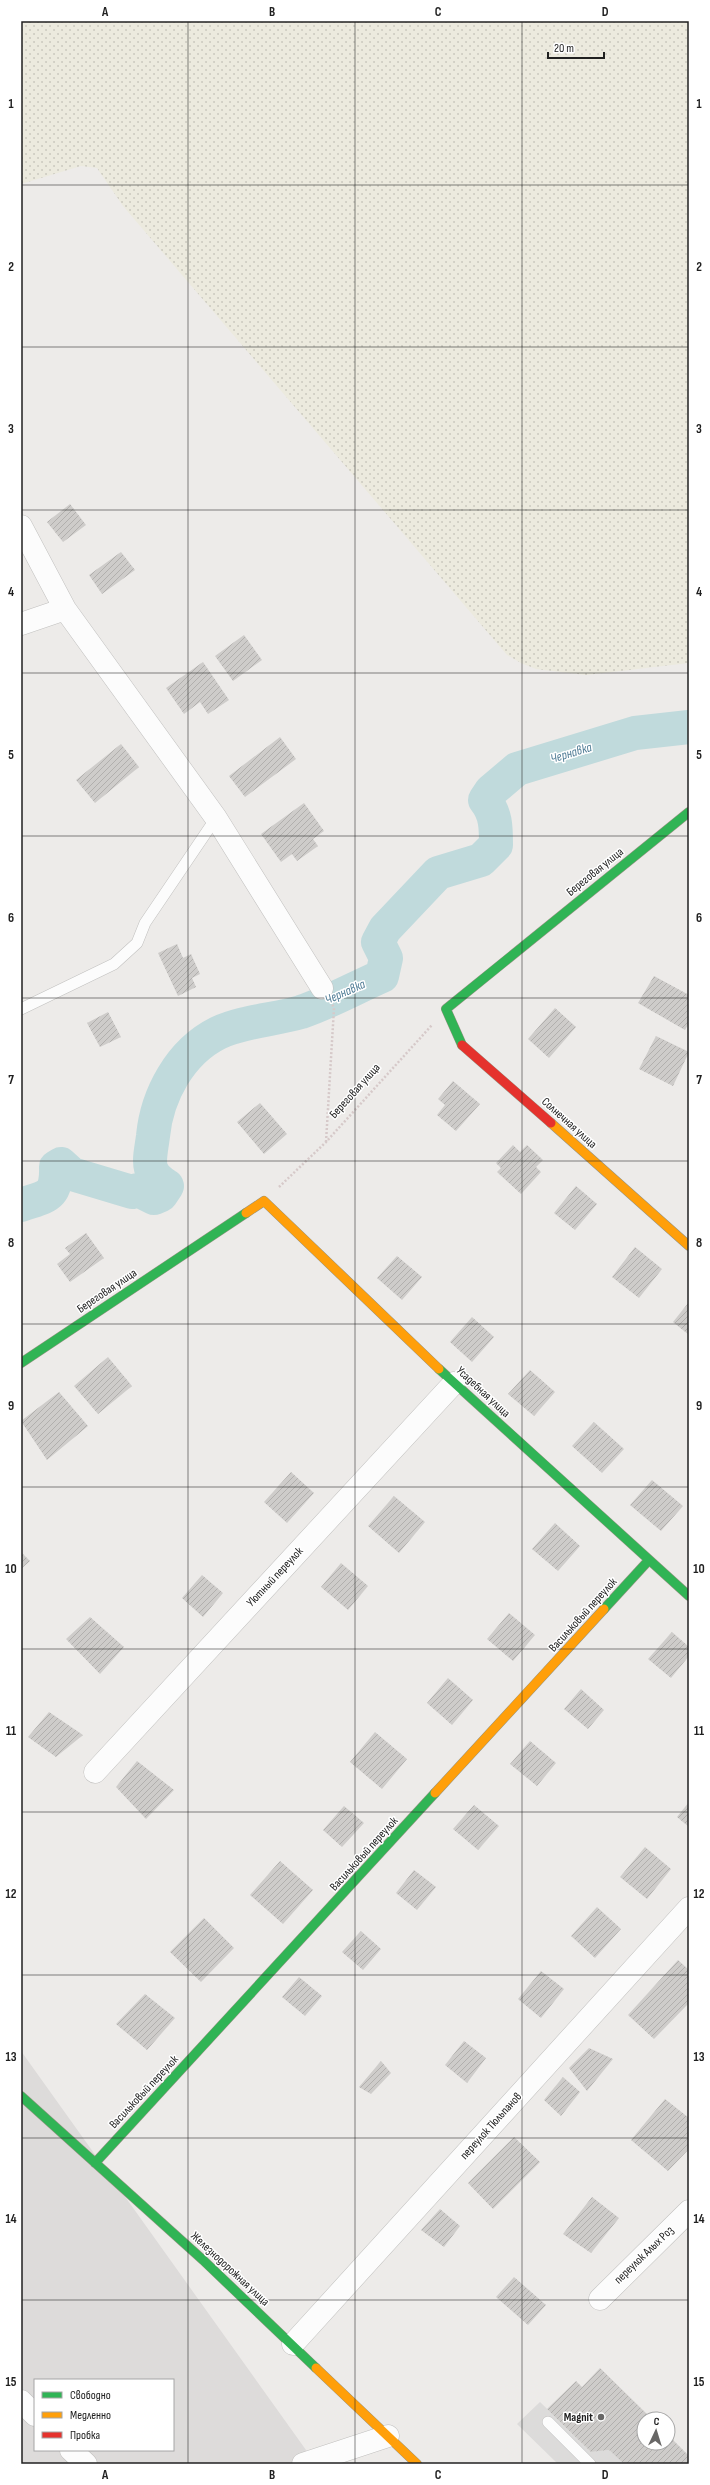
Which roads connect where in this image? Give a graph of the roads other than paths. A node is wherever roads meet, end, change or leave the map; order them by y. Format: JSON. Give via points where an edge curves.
{"nodes":[{"id":1,"x":21,"y":526,"type":"edge"},
{"id":2,"x":65,"y":609,"type":"junction"},
{"id":3,"x":21,"y":624,"type":"edge"},
{"id":4,"x":689,"y":812,"type":"edge"},
{"id":5,"x":216,"y":818,"type":"junction"},
{"id":6,"x":322,"y":988,"type":"dead end"},
{"id":7,"x":21,"y":1009,"type":"edge"},
{"id":8,"x":446,"y":1009,"type":"joint"},
{"id":9,"x":264,"y":1201,"type":"joint"},
{"id":10,"x":689,"y":1246,"type":"edge"},
{"id":11,"x":21,"y":1363,"type":"edge"},
{"id":12,"x":454,"y":1383,"type":"junction"},
{"id":13,"x":649,"y":1560,"type":"junction"},
{"id":14,"x":689,"y":1596,"type":"edge"},
{"id":15,"x":95,"y":1772,"type":"dead end"},
{"id":16,"x":689,"y":1908,"type":"edge"},
{"id":17,"x":21,"y":2096,"type":"edge"},
{"id":18,"x":95,"y":2163,"type":"junction"},
{"id":19,"x":689,"y":2211,"type":"edge"},
{"id":20,"x":600,"y":2299,"type":"dead end"},
{"id":21,"x":293,"y":2344,"type":"junction"},
{"id":22,"x":21,"y":2401,"type":"edge"},
{"id":23,"x":34,"y":2414,"type":"edge"},
{"id":24,"x":548,"y":2422,"type":"dead end"},
{"id":25,"x":388,"y":2436,"type":"junction"},
{"id":26,"x":72,"y":2451,"type":"edge"},
{"id":27,"x":86,"y":2464,"type":"edge"},
{"id":28,"x":303,"y":2464,"type":"edge"},
{"id":29,"x":417,"y":2464,"type":"edge"},
{"id":30,"x":590,"y":2464,"type":"edge"}],
"edges":[{"from":1,"to":2,"type":"street"},
{"from":2,"to":3,"type":"street"},
{"from":2,"to":5,"type":"street"},
{"from":4,"to":8,"type":"street","name":"Береговая улица"},
{"from":5,"to":6,"type":"street"},
{"from":5,"to":7,"type":"lane","via":[[145,923],[137,943],[114,964]]},
{"from":8,"to":10,"type":"street","name":"Солнечная улица","via":[[460,1043]]},
{"from":9,"to":11,"type":"street","name":"Береговая улица"},
{"from":9,"to":12,"type":"street","name":"Усадебная улица"},
{"from":12,"to":13,"type":"street","name":"Усадебная улица"},
{"from":12,"to":15,"type":"street","name":"Уютный переулок"},
{"from":13,"to":14,"type":"street","name":"Усадебная улица"},
{"from":13,"to":18,"type":"street","name":"Васильковый переулок"},
{"from":16,"to":21,"type":"street","name":"переулок Тюльпанов"},
{"from":17,"to":18,"type":"street","name":"Железнодорожная улица"},
{"from":18,"to":21,"type":"street","name":"Железнодорожная улица"},
{"from":19,"to":20,"type":"street","name":"переулок Алых Роз"},
{"from":21,"to":25,"type":"street","name":"Железнодорожная улица"},
{"from":22,"to":23,"type":"street"},
{"from":24,"to":30,"type":"lane"},
{"from":25,"to":28,"type":"street"},
{"from":25,"to":29,"type":"street","name":"Железнодорожная улица"},
{"from":26,"to":27,"type":"street"}]}
